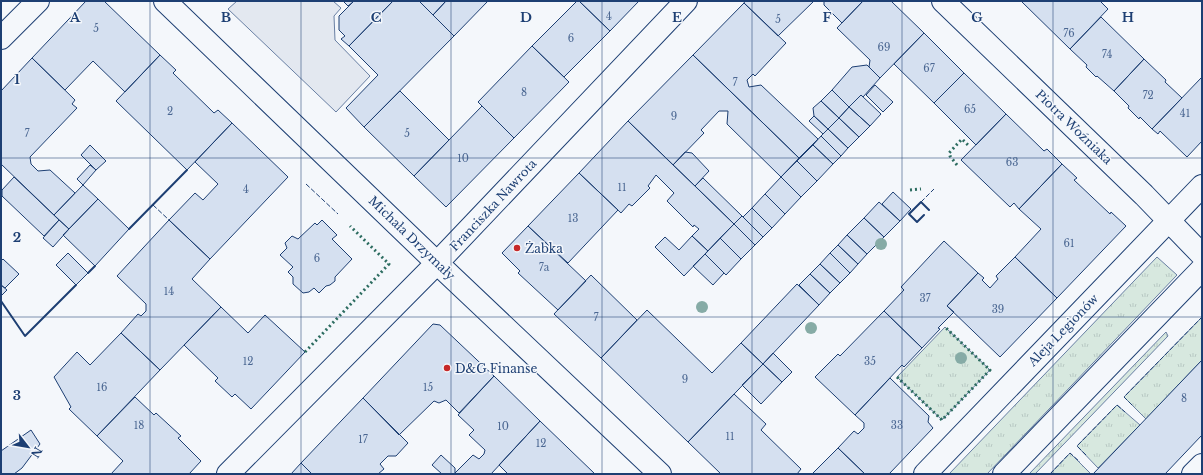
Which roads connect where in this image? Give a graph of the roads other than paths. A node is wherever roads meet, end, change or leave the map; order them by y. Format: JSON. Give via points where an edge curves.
{"nodes":[{"id":1,"x":38,"y":1,"type":"edge"},
{"id":2,"x":165,"y":1,"type":"edge"},
{"id":3,"x":686,"y":1,"type":"edge"},
{"id":4,"x":943,"y":1,"type":"edge"},
{"id":5,"x":1,"y":38,"type":"edge"},
{"id":6,"x":1202,"y":186,"type":"edge"},
{"id":7,"x":1169,"y":220,"type":"junction"},
{"id":8,"x":1202,"y":255,"type":"edge"},
{"id":9,"x":437,"y":263,"type":"junction"},
{"id":10,"x":1202,"y":269,"type":"edge"},
{"id":11,"x":1202,"y":465,"type":"edge"},
{"id":12,"x":228,"y":474,"type":"edge"},
{"id":13,"x":660,"y":474,"type":"edge"},
{"id":14,"x":925,"y":474,"type":"edge"},
{"id":15,"x":1004,"y":474,"type":"edge"},
{"id":16,"x":1193,"y":474,"type":"edge"}],
"edges":[{"from":1,"to":5,"type":"street"},
{"from":2,"to":9,"type":"street","name":"Michała Drzymały"},
{"from":3,"to":9,"type":"street","name":"Franciszka Nawrota"},
{"from":4,"to":7,"type":"street","name":"Piotra Woźniaka"},
{"from":6,"to":7,"type":"street","name":"Aleja Legionów"},
{"from":7,"to":8,"type":"street","name":"Piotra Woźniaka"},
{"from":7,"to":14,"type":"street","name":"Aleja Legionów"},
{"from":9,"to":12,"type":"street","name":"Franciszka Nawrota"},
{"from":9,"to":13,"type":"street","name":"Michała Drzymały"},
{"from":10,"to":15,"type":"street"},
{"from":11,"to":16,"type":"street"}]}
